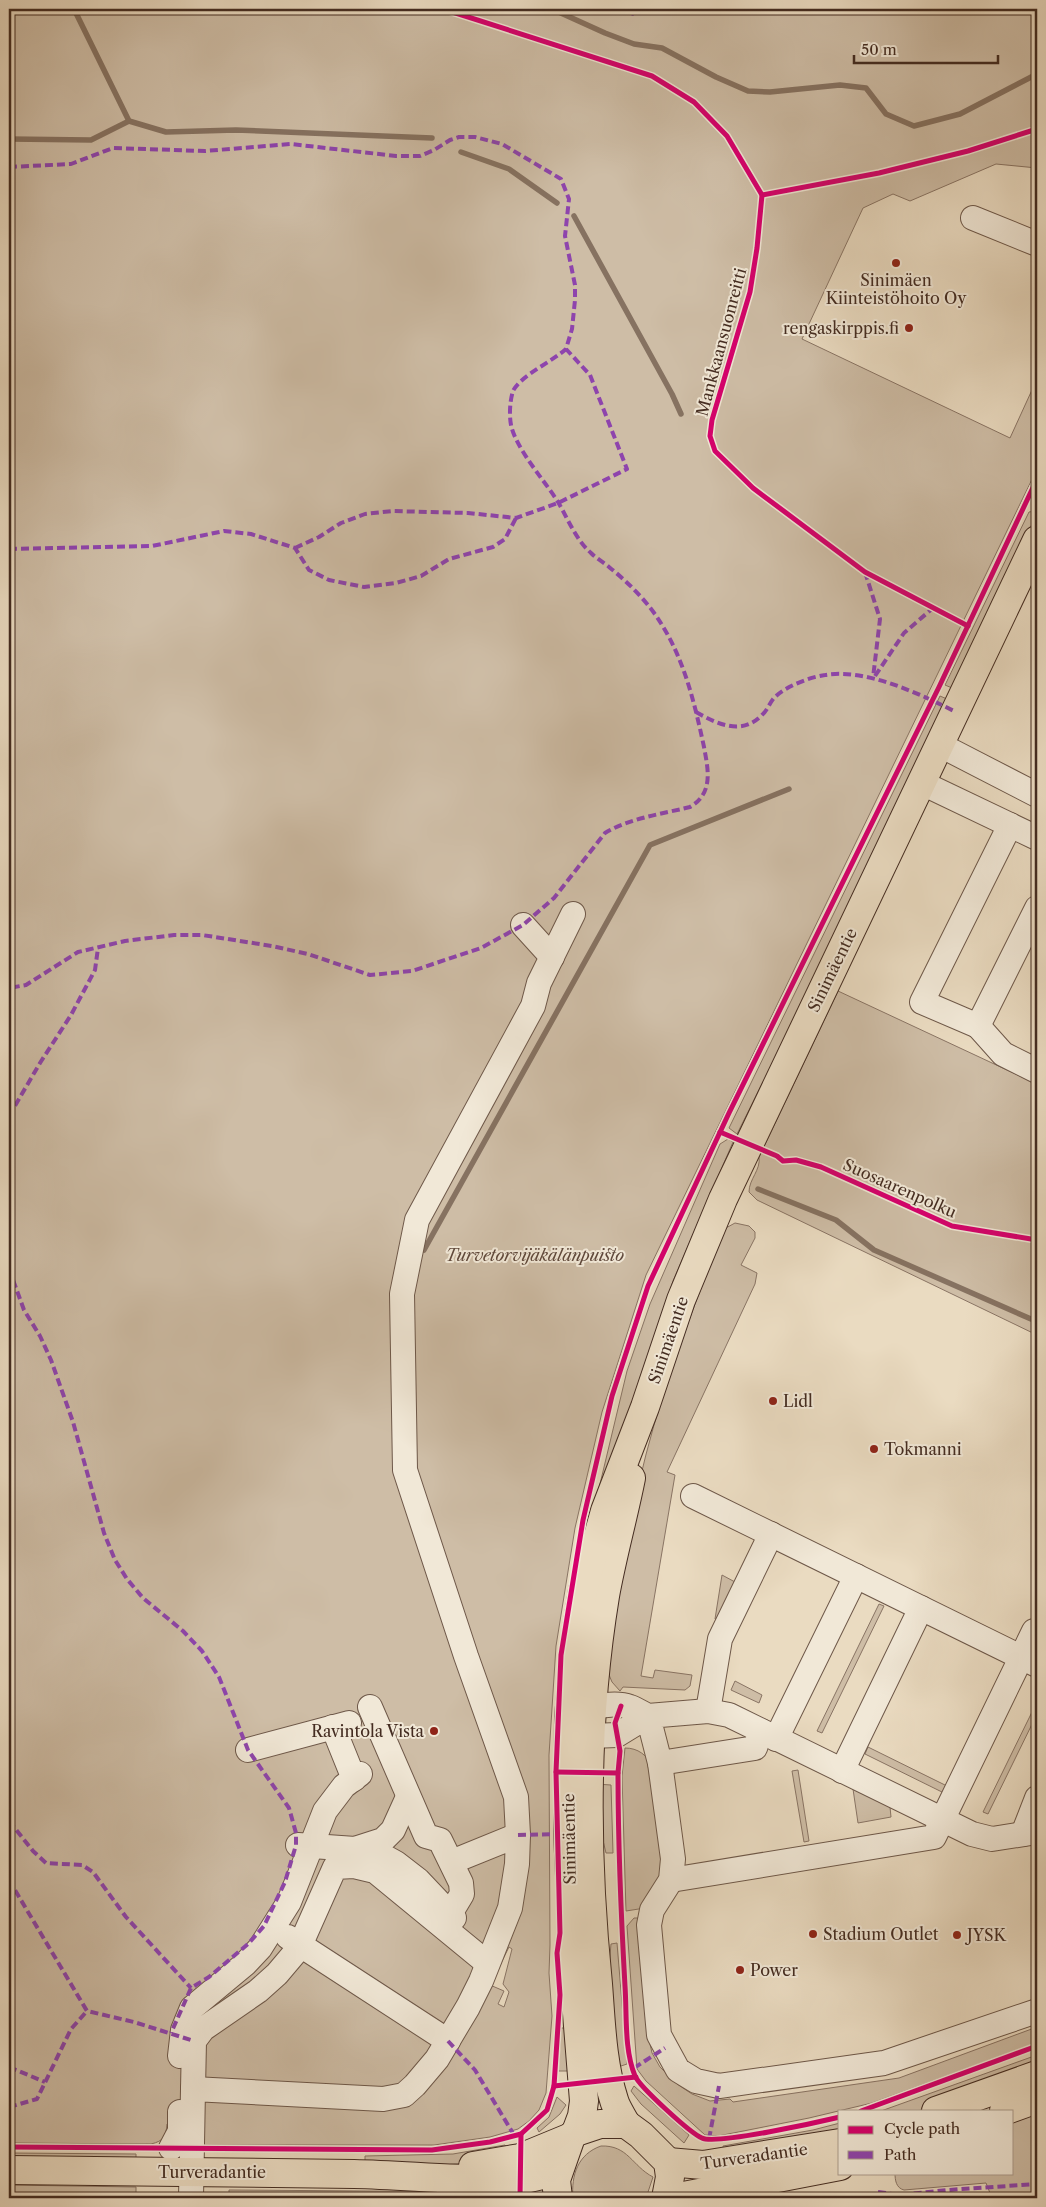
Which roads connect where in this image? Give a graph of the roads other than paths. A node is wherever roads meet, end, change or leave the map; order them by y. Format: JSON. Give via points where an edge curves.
{"nodes":[{"id":1,"x":973,"y":218,"type":"dead end"},
{"id":2,"x":1037,"y":244,"type":"edge"},
{"id":3,"x":1034,"y":555,"type":"edge"},
{"id":4,"x":940,"y":745,"type":"junction"},
{"id":5,"x":922,"y":783,"type":"junction"},
{"id":6,"x":1037,"y":795,"type":"edge"},
{"id":7,"x":1010,"y":825,"type":"junction"},
{"id":8,"x":1037,"y":838,"type":"edge"},
{"id":9,"x":1037,"y":908,"type":"edge"},
{"id":10,"x":574,"y":914,"type":"dead end"},
{"id":11,"x":523,"y":925,"type":"dead end"},
{"id":12,"x":552,"y":957,"type":"junction"},
{"id":13,"x":978,"y":1026,"type":"junction"},
{"id":14,"x":1037,"y":1071,"type":"edge"},
{"id":15,"x":645,"y":1406,"type":"junction"},
{"id":16,"x":693,"y":1496,"type":"dead end"},
{"id":17,"x":771,"y":1534,"type":"junction"},
{"id":18,"x":856,"y":1576,"type":"junction"},
{"id":19,"x":921,"y":1608,"type":"junction"},
{"id":20,"x":1034,"y":1632,"type":"dead end"},
{"id":21,"x":1029,"y":1661,"type":"edge"},
{"id":22,"x":593,"y":1706,"type":"junction"},
{"id":23,"x":370,"y":1707,"type":"dead end"},
{"id":24,"x":708,"y":1711,"type":"junction"},
{"id":25,"x":648,"y":1716,"type":"junction"},
{"id":26,"x":569,"y":1717,"type":"junction"},
{"id":27,"x":769,"y":1735,"type":"junction"},
{"id":28,"x":591,"y":1736,"type":"junction"},
{"id":29,"x":248,"y":1750,"type":"dead end"},
{"id":30,"x":660,"y":1763,"type":"junction"},
{"id":31,"x":842,"y":1770,"type":"junction"},
{"id":32,"x":408,"y":1797,"type":"junction"},
{"id":33,"x":1037,"y":1798,"type":"edge"},
{"id":34,"x":942,"y":1820,"type":"junction"},
{"id":35,"x":1030,"y":1834,"type":"edge"},
{"id":36,"x":518,"y":1835,"type":"junction"},
{"id":37,"x":304,"y":1845,"type":"junction"},
{"id":38,"x":355,"y":1849,"type":"junction"},
{"id":39,"x":454,"y":1861,"type":"dead end"},
{"id":40,"x":671,"y":1880,"type":"junction"},
{"id":41,"x":450,"y":1914,"type":"junction"},
{"id":42,"x":274,"y":1928,"type":"junction"},
{"id":43,"x":300,"y":1946,"type":"junction"},
{"id":44,"x":491,"y":1955,"type":"junction"},
{"id":45,"x":1037,"y":2011,"type":"edge"},
{"id":46,"x":448,"y":2041,"type":"junction"},
{"id":47,"x":1037,"y":2075,"type":"edge"},
{"id":48,"x":193,"y":2089,"type":"junction"},
{"id":49,"x":1037,"y":2099,"type":"edge"},
{"id":50,"x":939,"y":2110,"type":"edge"},
{"id":51,"x":1007,"y":2110,"type":"edge"},
{"id":52,"x":626,"y":2124,"type":"junction"},
{"id":53,"x":574,"y":2134,"type":"junction"},
{"id":54,"x":838,"y":2143,"type":"edge"},
{"id":55,"x":171,"y":2148,"type":"dead end"},
{"id":56,"x":668,"y":2162,"type":"junction"},
{"id":57,"x":559,"y":2167,"type":"junction"},
{"id":58,"x":831,"y":2169,"type":"edge"},
{"id":59,"x":9,"y":2170,"type":"edge"},
{"id":60,"x":415,"y":2175,"type":"junction"},
{"id":61,"x":191,"y":2185,"type":"edge"},
{"id":62,"x":558,"y":2198,"type":"edge"},
{"id":63,"x":666,"y":2198,"type":"edge"},
{"id":64,"x":673,"y":2198,"type":"edge"},
{"id":65,"x":755,"y":2198,"type":"edge"}],
"edges":[{"from":1,"to":2,"type":"street"},
{"from":3,"to":4,"type":"main road","name":"Sinimäentie"},
{"from":4,"to":5,"type":"main road","name":"Sinimäentie"},
{"from":4,"to":6,"type":"street"},
{"from":5,"to":7,"type":"street"},
{"from":5,"to":15,"type":"main road","name":"Sinimäentie","via":[[722,1199],[681,1300]]},
{"from":7,"to":8,"type":"street"},
{"from":7,"to":13,"type":"street","via":[[922,1002]]},
{"from":9,"to":13,"type":"street"},
{"from":10,"to":12,"type":"street"},
{"from":11,"to":12,"type":"street"},
{"from":12,"to":36,"type":"street","via":[[533,1006],[417,1220],[402,1294],[405,1470],[516,1797]]},
{"from":13,"to":14,"type":"street","via":[[1003,1054]]},
{"from":15,"to":22,"type":"main road","name":"Sinimäentie","via":[[606,1595]]},
{"from":15,"to":26,"type":"main road","name":"Sinimäentie","via":[[605,1511],[583,1590]]},
{"from":16,"to":17,"type":"street"},
{"from":17,"to":18,"type":"street"},
{"from":17,"to":24,"type":"street","via":[[720,1639]]},
{"from":18,"to":19,"type":"street"},
{"from":18,"to":27,"type":"street"},
{"from":19,"to":21,"type":"street"},
{"from":19,"to":31,"type":"street"},
{"from":20,"to":21,"type":"street"},
{"from":21,"to":34,"type":"street"},
{"from":22,"to":25,"type":"street","via":[[629,1706]]},
{"from":22,"to":26,"type":"street"},
{"from":22,"to":28,"type":"main road","name":"Sinimäentie"},
{"from":23,"to":32,"type":"street"},
{"from":24,"to":25,"type":"street"},
{"from":24,"to":27,"type":"street","via":[[729,1715]]},
{"from":25,"to":28,"type":"street","via":[[617,1735]]},
{"from":25,"to":30,"type":"street"},
{"from":26,"to":28,"type":"street"},
{"from":26,"to":53,"type":"main road","name":"Sinimäentie","via":[[574,1988],[584,2101]]},
{"from":27,"to":30,"type":"street","via":[[755,1748]]},
{"from":27,"to":31,"type":"street"},
{"from":28,"to":52,"type":"main road","name":"Sinimäentie","via":[[590,1859],[594,1947],[609,2080],[614,2102]]},
{"from":29,"to":37,"type":"street","via":[[341,1725],[357,1776],[344,1786]]},
{"from":30,"to":40,"type":"street","via":[[673,1859]]},
{"from":31,"to":34,"type":"street"},
{"from":32,"to":38,"type":"street","via":[[393,1830],[383,1840]]},
{"from":32,"to":41,"type":"street","via":[[426,1836],[440,1840],[461,1883],[462,1894]]},
{"from":33,"to":35,"type":"street"},
{"from":34,"to":35,"type":"street","via":[[992,1839]]},
{"from":34,"to":40,"type":"street","via":[[934,1837]]},
{"from":36,"to":39,"type":"street"},
{"from":36,"to":44,"type":"street","via":[[510,1908]]},
{"from":37,"to":38,"type":"street"},
{"from":37,"to":42,"type":"street","via":[[289,1902]]},
{"from":38,"to":41,"type":"street","via":[[378,1853],[396,1863],[418,1880]]},
{"from":40,"to":45,"type":"street","via":[[652,1910],[650,1925],[659,2034],[678,2070],[696,2081],[719,2086],[884,2063]]},
{"from":41,"to":44,"type":"street","via":[[483,1942]]},
{"from":42,"to":43,"type":"street"},
{"from":42,"to":55,"type":"street","via":[[245,1964],[192,2008],[180,2048],[180,2130]]},
{"from":43,"to":44,"type":"street","via":[[335,1867],[354,1866],[375,1871]]},
{"from":43,"to":46,"type":"street"},
{"from":43,"to":48,"type":"street","via":[[277,1974],[203,2029],[194,2041]]},
{"from":44,"to":46,"type":"street","via":[[477,1990]]},
{"from":46,"to":48,"type":"street","via":[[415,2086],[404,2095],[383,2099]]},
{"from":47,"to":50,"type":"main road"},
{"from":48,"to":61,"type":"street"},
{"from":49,"to":51,"type":"main road"},
{"from":52,"to":53,"type":"main road","name":"Turveradantie","via":[[600,2124]]},
{"from":52,"to":56,"type":"main road"},
{"from":53,"to":57,"type":"main road","name":"Sinimäentie"},
{"from":53,"to":60,"type":"main road","name":"Turveradantie","via":[[520,2158]]},
{"from":54,"to":56,"type":"main road","name":"Turveradantie","via":[[703,2166]]},
{"from":56,"to":63,"type":"main road","via":[[670,2177]]},
{"from":57,"to":60,"type":"main road","name":"Turveradantie","via":[[538,2177],[520,2179],[444,2179]]},
{"from":57,"to":62,"type":"main road","name":"Sinimäentie","via":[[556,2180]]},
{"from":58,"to":64,"type":"main road","name":"Turveradantie"},
{"from":58,"to":65,"type":"main road","name":"Turveradantie","via":[[794,2188]]},
{"from":59,"to":61,"type":"main road","name":"Turveradantie"},
{"from":60,"to":61,"type":"main road","name":"Turveradantie"}]}
